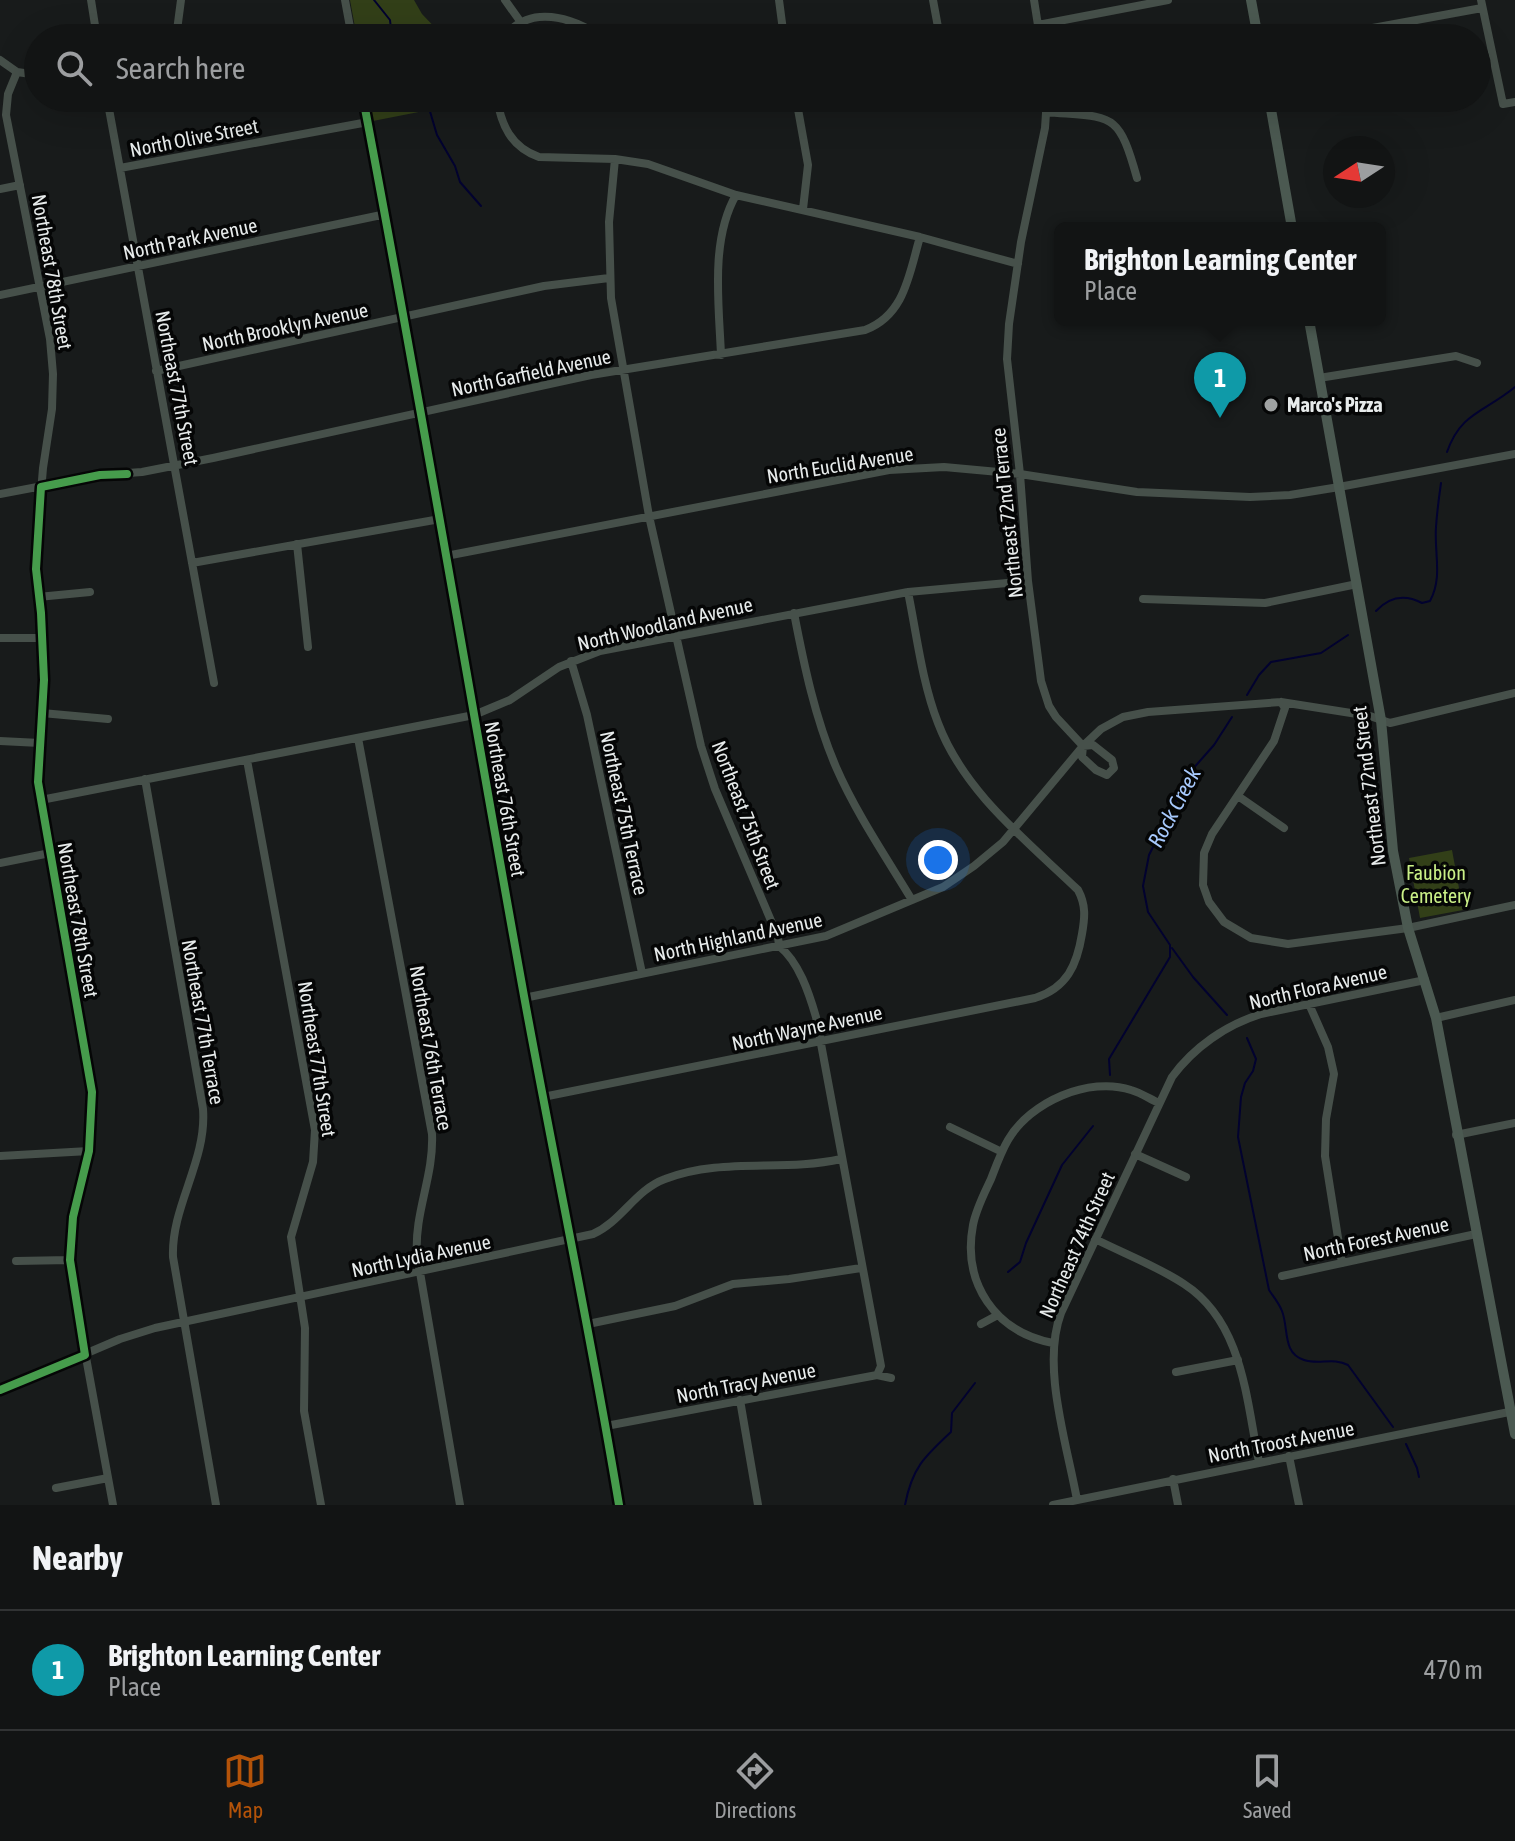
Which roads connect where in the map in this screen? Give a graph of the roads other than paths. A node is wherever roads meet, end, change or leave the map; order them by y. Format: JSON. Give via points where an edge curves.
{"nodes":[{"id":1,"x":91,"y":0,"type":"edge"},
{"id":2,"x":181,"y":0,"type":"edge"},
{"id":3,"x":345,"y":0,"type":"edge"},
{"id":4,"x":505,"y":0,"type":"edge"},
{"id":5,"x":779,"y":0,"type":"edge"},
{"id":6,"x":933,"y":0,"type":"edge"},
{"id":7,"x":1034,"y":0,"type":"edge"},
{"id":8,"x":1168,"y":0,"type":"edge"},
{"id":9,"x":1251,"y":0,"type":"edge"},
{"id":10,"x":1142,"y":2,"type":"edge"},
{"id":11,"x":1481,"y":4,"type":"edge"},
{"id":12,"x":520,"y":21,"type":"junction"},
{"id":13,"x":95,"y":24,"type":"edge"},
{"id":14,"x":178,"y":24,"type":"edge"},
{"id":15,"x":349,"y":24,"type":"edge"},
{"id":16,"x":517,"y":24,"type":"edge"},
{"id":17,"x":579,"y":24,"type":"edge"},
{"id":18,"x":782,"y":24,"type":"edge"},
{"id":19,"x":937,"y":24,"type":"edge"},
{"id":20,"x":1038,"y":24,"type":"edge"},
{"id":21,"x":1043,"y":24,"type":"edge"},
{"id":22,"x":1255,"y":24,"type":"edge"},
{"id":23,"x":1385,"y":24,"type":"edge"},
{"id":24,"x":1485,"y":24,"type":"edge"},
{"id":25,"x":1491,"y":49,"type":"edge"},
{"id":26,"x":0,"y":60,"type":"edge"},
{"id":27,"x":17,"y":72,"type":"junction"},
{"id":28,"x":24,"y":73,"type":"edge"},
{"id":29,"x":1515,"y":102,"type":"edge"},
{"id":30,"x":110,"y":112,"type":"edge"},
{"id":31,"x":366,"y":112,"type":"edge"},
{"id":32,"x":500,"y":112,"type":"edge"},
{"id":33,"x":799,"y":112,"type":"edge"},
{"id":34,"x":1046,"y":112,"type":"joint"},
{"id":35,"x":1271,"y":112,"type":"edge"},
{"id":36,"x":368,"y":122,"type":"junction"},
{"id":37,"x":615,"y":159,"type":"junction"},
{"id":38,"x":120,"y":168,"type":"junction"},
{"id":39,"x":1137,"y":178,"type":"dead end"},
{"id":40,"x":20,"y":185,"type":"junction"},
{"id":41,"x":0,"y":189,"type":"edge"},
{"id":42,"x":736,"y":195,"type":"junction"},
{"id":43,"x":803,"y":209,"type":"junction"},
{"id":44,"x":386,"y":214,"type":"junction"},
{"id":45,"x":1291,"y":222,"type":"edge"},
{"id":46,"x":920,"y":237,"type":"junction"},
{"id":47,"x":1018,"y":264,"type":"junction"},
{"id":48,"x":138,"y":266,"type":"junction"},
{"id":49,"x":609,"y":278,"type":"junction"},
{"id":50,"x":40,"y":287,"type":"junction"},
{"id":51,"x":0,"y":295,"type":"edge"},
{"id":52,"x":404,"y":318,"type":"junction"},
{"id":53,"x":1310,"y":326,"type":"edge"},
{"id":54,"x":721,"y":355,"type":"junction"},
{"id":55,"x":1477,"y":363,"type":"dead end"},
{"id":56,"x":622,"y":370,"type":"junction"},
{"id":57,"x":156,"y":371,"type":"junction"},
{"id":58,"x":1319,"y":378,"type":"junction"},
{"id":59,"x":422,"y":413,"type":"junction"},
{"id":60,"x":1515,"y":454,"type":"edge"},
{"id":61,"x":175,"y":466,"type":"junction"},
{"id":62,"x":1020,"y":474,"type":"junction"},
{"id":63,"x":41,"y":487,"type":"junction"},
{"id":64,"x":1339,"y":487,"type":"junction"},
{"id":65,"x":0,"y":494,"type":"edge"},
{"id":66,"x":649,"y":516,"type":"junction"},
{"id":67,"x":440,"y":519,"type":"junction"},
{"id":68,"x":297,"y":544,"type":"junction"},
{"id":69,"x":446,"y":556,"type":"junction"},
{"id":70,"x":192,"y":563,"type":"junction"},
{"id":71,"x":1028,"y":581,"type":"junction"},
{"id":72,"x":1357,"y":584,"type":"junction"},
{"id":73,"x":90,"y":592,"type":"dead end"},
{"id":74,"x":908,"y":592,"type":"junction"},
{"id":75,"x":38,"y":597,"type":"junction"},
{"id":76,"x":1143,"y":599,"type":"dead end"},
{"id":77,"x":794,"y":613,"type":"junction"},
{"id":78,"x":675,"y":636,"type":"junction"},
{"id":79,"x":0,"y":638,"type":"edge"},
{"id":80,"x":42,"y":638,"type":"junction"},
{"id":81,"x":308,"y":647,"type":"dead end"},
{"id":82,"x":571,"y":661,"type":"junction"},
{"id":83,"x":214,"y":683,"type":"dead end"},
{"id":84,"x":1515,"y":693,"type":"edge"},
{"id":85,"x":1281,"y":702,"type":"junction"},
{"id":86,"x":42,"y":713,"type":"junction"},
{"id":87,"x":474,"y":715,"type":"junction"},
{"id":88,"x":108,"y":719,"type":"dead end"},
{"id":89,"x":1381,"y":720,"type":"junction"},
{"id":90,"x":358,"y":738,"type":"junction"},
{"id":91,"x":0,"y":741,"type":"edge"},
{"id":92,"x":40,"y":743,"type":"junction"},
{"id":93,"x":1083,"y":746,"type":"junction"},
{"id":94,"x":247,"y":760,"type":"junction"},
{"id":95,"x":145,"y":779,"type":"junction"},
{"id":96,"x":1238,"y":796,"type":"junction"},
{"id":97,"x":41,"y":800,"type":"junction"},
{"id":98,"x":1284,"y":828,"type":"dead end"},
{"id":99,"x":1015,"y":829,"type":"junction"},
{"id":100,"x":50,"y":853,"type":"junction"},
{"id":101,"x":0,"y":863,"type":"edge"},
{"id":102,"x":912,"y":900,"type":"junction"},
{"id":103,"x":1515,"y":905,"type":"edge"},
{"id":104,"x":1408,"y":928,"type":"junction"},
{"id":105,"x":779,"y":946,"type":"junction"},
{"id":106,"x":642,"y":973,"type":"junction"},
{"id":107,"x":1425,"y":980,"type":"junction"},
{"id":108,"x":524,"y":998,"type":"junction"},
{"id":109,"x":1515,"y":1000,"type":"edge"},
{"id":110,"x":1309,"y":1004,"type":"junction"},
{"id":111,"x":1436,"y":1018,"type":"junction"},
{"id":112,"x":822,"y":1041,"type":"junction"},
{"id":113,"x":543,"y":1097,"type":"junction"},
{"id":114,"x":1159,"y":1103,"type":"junction"},
{"id":115,"x":1515,"y":1123,"type":"edge"},
{"id":116,"x":950,"y":1127,"type":"dead end"},
{"id":117,"x":1456,"y":1135,"type":"junction"},
{"id":118,"x":89,"y":1151,"type":"junction"},
{"id":119,"x":1002,"y":1152,"type":"junction"},
{"id":120,"x":1135,"y":1154,"type":"junction"},
{"id":121,"x":0,"y":1156,"type":"edge"},
{"id":122,"x":841,"y":1159,"type":"junction"},
{"id":123,"x":1186,"y":1177,"type":"dead end"},
{"id":124,"x":1476,"y":1234,"type":"junction"},
{"id":125,"x":571,"y":1239,"type":"junction"},
{"id":126,"x":1095,"y":1239,"type":"junction"},
{"id":127,"x":70,"y":1260,"type":"junction"},
{"id":128,"x":16,"y":1261,"type":"dead end"},
{"id":129,"x":1342,"y":1263,"type":"junction"},
{"id":130,"x":861,"y":1268,"type":"junction"},
{"id":131,"x":419,"y":1273,"type":"junction"},
{"id":132,"x":1282,"y":1276,"type":"dead end"},
{"id":133,"x":300,"y":1298,"type":"junction"},
{"id":134,"x":996,"y":1316,"type":"junction"},
{"id":135,"x":183,"y":1322,"type":"junction"},
{"id":136,"x":588,"y":1324,"type":"junction"},
{"id":137,"x":981,"y":1324,"type":"dead end"},
{"id":138,"x":1053,"y":1343,"type":"junction"},
{"id":139,"x":85,"y":1355,"type":"junction"},
{"id":140,"x":1238,"y":1360,"type":"junction"},
{"id":141,"x":1176,"y":1372,"type":"dead end"},
{"id":142,"x":877,"y":1375,"type":"junction"},
{"id":143,"x":891,"y":1378,"type":"dead end"},
{"id":144,"x":0,"y":1390,"type":"edge"},
{"id":145,"x":740,"y":1400,"type":"junction"},
{"id":146,"x":1513,"y":1412,"type":"edge"},
{"id":147,"x":606,"y":1426,"type":"junction"},
{"id":148,"x":1515,"y":1434,"type":"edge"},
{"id":149,"x":1289,"y":1456,"type":"junction"},
{"id":150,"x":1259,"y":1462,"type":"junction"},
{"id":151,"x":108,"y":1478,"type":"junction"},
{"id":152,"x":1173,"y":1479,"type":"junction"},
{"id":153,"x":56,"y":1488,"type":"dead end"},
{"id":154,"x":1077,"y":1500,"type":"junction"},
{"id":155,"x":113,"y":1505,"type":"edge"},
{"id":156,"x":216,"y":1505,"type":"edge"},
{"id":157,"x":321,"y":1505,"type":"edge"},
{"id":158,"x":460,"y":1505,"type":"edge"},
{"id":159,"x":619,"y":1505,"type":"edge"},
{"id":160,"x":758,"y":1505,"type":"edge"},
{"id":161,"x":1053,"y":1505,"type":"edge"},
{"id":162,"x":1178,"y":1505,"type":"edge"},
{"id":163,"x":1299,"y":1505,"type":"edge"}],
"edges":[{"from":1,"to":13,"type":"street"},
{"from":2,"to":14,"type":"street"},
{"from":3,"to":15,"type":"street"},
{"from":4,"to":12,"type":"street"},
{"from":5,"to":18,"type":"street"},
{"from":6,"to":19,"type":"street"},
{"from":7,"to":20,"type":"street"},
{"from":8,"to":10,"type":"street"},
{"from":9,"to":22,"type":"main road"},
{"from":10,"to":21,"type":"street"},
{"from":11,"to":23,"type":"street"},
{"from":11,"to":24,"type":"street"},
{"from":12,"to":16,"type":"street"},
{"from":12,"to":17,"type":"street","via":[[542,16]]},
{"from":25,"to":29,"type":"street","via":[[1503,104]]},
{"from":26,"to":27,"type":"street"},
{"from":27,"to":28,"type":"street"},
{"from":27,"to":40,"type":"street","name":"Northeast 78th Street","via":[[6,115]]},
{"from":30,"to":38,"type":"street","name":"Northeast 77th Street"},
{"from":31,"to":36,"type":"street","name":"Northeast 76th Street"},
{"from":32,"to":37,"type":"street","via":[[503,127],[531,154],[559,160]]},
{"from":33,"to":43,"type":"street","via":[[808,165]]},
{"from":34,"to":39,"type":"street","via":[[1101,117],[1114,124],[1126,140]]},
{"from":34,"to":47,"type":"street","name":"Northeast 72nd Terrace"},
{"from":35,"to":45,"type":"main road"},
{"from":36,"to":38,"type":"street","name":"North Olive Street"},
{"from":36,"to":44,"type":"street","name":"Northeast 76th Street"},
{"from":37,"to":42,"type":"street","via":[[648,164]]},
{"from":37,"to":49,"type":"street","name":"Northeast 75th Street"},
{"from":38,"to":48,"type":"street","name":"Northeast 77th Street"},
{"from":40,"to":41,"type":"street"},
{"from":40,"to":50,"type":"street","name":"Northeast 78th Street"},
{"from":42,"to":43,"type":"street"},
{"from":42,"to":54,"type":"street","via":[[720,256]]},
{"from":43,"to":46,"type":"street"},
{"from":44,"to":48,"type":"street","name":"North Park Avenue"},
{"from":44,"to":52,"type":"street","name":"Northeast 76th Street"},
{"from":46,"to":47,"type":"street"},
{"from":46,"to":54,"type":"street","name":"North Garfield Avenue","via":[[900,303],[876,326]]},
{"from":47,"to":62,"type":"street","name":"Northeast 72nd Terrace","via":[[1007,359]]},
{"from":48,"to":50,"type":"street","name":"North Park Avenue"},
{"from":48,"to":57,"type":"street","name":"Northeast 77th Street"},
{"from":49,"to":52,"type":"street","name":"North Brooklyn Avenue","via":[[544,286]]},
{"from":49,"to":56,"type":"street","name":"Northeast 75th Street"},
{"from":50,"to":51,"type":"street","name":"North Park Avenue"},
{"from":50,"to":63,"type":"street","name":"Northeast 78th Street","via":[[53,374]]},
{"from":52,"to":57,"type":"street","name":"North Brooklyn Avenue"},
{"from":52,"to":59,"type":"street","name":"Northeast 76th Street"},
{"from":53,"to":58,"type":"main road","name":"Northeast 72nd Street"},
{"from":54,"to":56,"type":"street","name":"North Garfield Avenue"},
{"from":55,"to":58,"type":"street","via":[[1456,356]]},
{"from":56,"to":59,"type":"street","name":"North Garfield Avenue"},
{"from":56,"to":66,"type":"street","name":"Northeast 75th Street"},
{"from":57,"to":61,"type":"street","name":"Northeast 77th Street"},
{"from":58,"to":64,"type":"main road","name":"Northeast 72nd Street"},
{"from":59,"to":61,"type":"street","name":"North Garfield Avenue"},
{"from":59,"to":67,"type":"street","name":"Northeast 76th Street"},
{"from":60,"to":64,"type":"street"},
{"from":61,"to":63,"type":"street","name":"North Garfield Avenue"},
{"from":61,"to":70,"type":"street","name":"Northeast 77th Street"},
{"from":62,"to":64,"type":"street","name":"North Euclid Avenue","via":[[1137,492],[1200,495],[1290,495]]},
{"from":62,"to":66,"type":"street","name":"North Euclid Avenue","via":[[944,467],[889,470]]},
{"from":62,"to":71,"type":"street","name":"Northeast 72nd Terrace"},
{"from":63,"to":65,"type":"street","name":"North Garfield Avenue"},
{"from":63,"to":75,"type":"street","name":"Northeast 78th Street"},
{"from":64,"to":72,"type":"main road","name":"Northeast 72nd Street"},
{"from":66,"to":69,"type":"street","name":"North Euclid Avenue"},
{"from":66,"to":78,"type":"street","name":"Northeast 75th Street"},
{"from":67,"to":68,"type":"street"},
{"from":67,"to":69,"type":"street","name":"Northeast 76th Street"},
{"from":68,"to":70,"type":"street"},
{"from":68,"to":81,"type":"street"},
{"from":69,"to":87,"type":"street","name":"Northeast 76th Street"},
{"from":70,"to":83,"type":"street","name":"Northeast 77th Street"},
{"from":71,"to":74,"type":"street","name":"North Woodland Avenue"},
{"from":71,"to":93,"type":"street","name":"Northeast 72nd Terrace","via":[[1044,693],[1056,717]]},
{"from":72,"to":76,"type":"street","via":[[1265,603]]},
{"from":72,"to":89,"type":"main road","name":"Northeast 72nd Street"},
{"from":73,"to":75,"type":"street"},
{"from":74,"to":77,"type":"street","name":"North Woodland Avenue"},
{"from":74,"to":99,"type":"street","via":[[930,701],[945,740],[975,788]]},
{"from":75,"to":80,"type":"street","name":"Northeast 78th Street"},
{"from":77,"to":78,"type":"street","name":"North Woodland Avenue"},
{"from":77,"to":102,"type":"street","via":[[828,746]]},
{"from":78,"to":82,"type":"street","name":"North Woodland Avenue"},
{"from":78,"to":105,"type":"street","name":"Northeast 75th Street","via":[[706,764]]},
{"from":79,"to":80,"type":"street"},
{"from":80,"to":86,"type":"street","name":"Northeast 78th Street"},
{"from":82,"to":87,"type":"street","name":"North Woodland Avenue","via":[[510,700]]},
{"from":82,"to":106,"type":"street","name":"Northeast 75th Terrace"},
{"from":84,"to":89,"type":"street","name":"North Highland Avenue","via":[[1416,718]]},
{"from":85,"to":89,"type":"street","name":"North Highland Avenue"},
{"from":85,"to":93,"type":"street","name":"North Highland Avenue","via":[[1138,713],[1110,724]]},
{"from":85,"to":96,"type":"street","via":[[1285,708],[1274,741]]},
{"from":86,"to":88,"type":"street"},
{"from":86,"to":92,"type":"street","name":"Northeast 78th Street"},
{"from":87,"to":90,"type":"street","name":"North Woodland Avenue"},
{"from":87,"to":108,"type":"street","name":"Northeast 76th Street"},
{"from":89,"to":104,"type":"main road","name":"Northeast 72nd Street","via":[[1393,851]]},
{"from":90,"to":94,"type":"street","name":"North Woodland Avenue"},
{"from":90,"to":131,"type":"street","name":"Northeast 76th Terrace","via":[[432,1134],[431,1167],[416,1231]]},
{"from":91,"to":92,"type":"street"},
{"from":92,"to":97,"type":"street","name":"Northeast 78th Street"},
{"from":93,"to":99,"type":"street","name":"North Highland Avenue"},
{"from":94,"to":95,"type":"street","name":"North Woodland Avenue"},
{"from":94,"to":133,"type":"street","name":"Northeast 77th Street","via":[[315,1130],[313,1162],[291,1237]]},
{"from":95,"to":97,"type":"street","name":"North Woodland Avenue"},
{"from":95,"to":135,"type":"street","name":"Northeast 77th Terrace","via":[[204,1121],[174,1229]]},
{"from":96,"to":98,"type":"street"},
{"from":96,"to":104,"type":"street","via":[[1208,843],[1202,873],[1209,902],[1232,928],[1261,941],[1288,944]]},
{"from":97,"to":100,"type":"street","name":"Northeast 78th Street"},
{"from":99,"to":102,"type":"street","name":"North Highland Avenue","via":[[959,877]]},
{"from":99,"to":112,"type":"street","name":"North Wayne Avenue","via":[[1082,899],[1080,950],[1069,975],[1055,990],[1035,998]]},
{"from":100,"to":101,"type":"street"},
{"from":100,"to":118,"type":"street","name":"Northeast 78th Street","via":[[91,1083]]},
{"from":102,"to":105,"type":"street","name":"North Highland Avenue","via":[[838,932]]},
{"from":103,"to":104,"type":"street"},
{"from":104,"to":107,"type":"main road","name":"Northeast 72nd Street"},
{"from":105,"to":106,"type":"street","name":"North Highland Avenue"},
{"from":105,"to":112,"type":"street","name":"Northeast 75th Street","via":[[797,969]]},
{"from":106,"to":108,"type":"street","name":"North Highland Avenue"},
{"from":107,"to":110,"type":"street","name":"North Flora Avenue"},
{"from":107,"to":111,"type":"main road","name":"Northeast 72nd Street"},
{"from":108,"to":113,"type":"street","name":"Northeast 76th Street"},
{"from":109,"to":111,"type":"street"},
{"from":110,"to":114,"type":"street","name":"North Flora Avenue","via":[[1252,1017],[1218,1034],[1179,1068]]},
{"from":110,"to":129,"type":"street","via":[[1334,1074],[1325,1156]]},
{"from":111,"to":117,"type":"main road","name":"Northeast 72nd Street"},
{"from":112,"to":113,"type":"street","name":"North Wayne Avenue"},
{"from":112,"to":122,"type":"street","name":"Northeast 75th Street"},
{"from":113,"to":125,"type":"street","name":"Northeast 76th Street"},
{"from":114,"to":119,"type":"street","via":[[1117,1088],[1055,1097],[1022,1121]]},
{"from":114,"to":120,"type":"street","name":"Northeast 74th Street"},
{"from":115,"to":117,"type":"street"},
{"from":116,"to":119,"type":"street"},
{"from":117,"to":124,"type":"main road","name":"Northeast 72nd Street"},
{"from":118,"to":121,"type":"street"},
{"from":118,"to":127,"type":"street","name":"Northeast 78th Street","via":[[73,1217]]},
{"from":119,"to":134,"type":"street","via":[[972,1235],[978,1283]]},
{"from":120,"to":123,"type":"street"},
{"from":120,"to":126,"type":"street","name":"Northeast 74th Street"},
{"from":122,"to":125,"type":"street","name":"North Lydia Avenue","via":[[726,1168],[666,1179],[642,1192],[603,1230]]},
{"from":122,"to":130,"type":"street","name":"Northeast 75th Street"},
{"from":124,"to":129,"type":"street","name":"North Forest Avenue"},
{"from":124,"to":146,"type":"main road","name":"Northeast 72nd Street"},
{"from":125,"to":131,"type":"street","name":"North Lydia Avenue"},
{"from":125,"to":136,"type":"street","name":"Northeast 76th Street"},
{"from":126,"to":138,"type":"street","name":"Northeast 74th Street"},
{"from":126,"to":140,"type":"street","via":[[1198,1294],[1225,1326]]},
{"from":127,"to":128,"type":"street"},
{"from":127,"to":139,"type":"street","name":"Northeast 78th Street"},
{"from":129,"to":132,"type":"street","name":"North Forest Avenue"},
{"from":130,"to":136,"type":"street","via":[[733,1284],[675,1306]]},
{"from":130,"to":142,"type":"street","name":"Northeast 75th Street","via":[[881,1366]]},
{"from":131,"to":133,"type":"street","name":"North Lydia Avenue"},
{"from":131,"to":158,"type":"street","name":"Northeast 76th Terrace"},
{"from":133,"to":135,"type":"street","name":"North Lydia Avenue"},
{"from":133,"to":157,"type":"street","name":"Northeast 77th Street","via":[[304,1411]]},
{"from":134,"to":137,"type":"street"},
{"from":134,"to":138,"type":"street","via":[[1018,1332]]},
{"from":135,"to":139,"type":"street","name":"North Lydia Avenue"},
{"from":135,"to":156,"type":"street","name":"Northeast 77th Terrace"},
{"from":136,"to":147,"type":"street","name":"Northeast 76th Street"},
{"from":138,"to":154,"type":"street","name":"Northeast 74th Street","via":[[1053,1372]]},
{"from":139,"to":144,"type":"street","name":"North Lydia Avenue"},
{"from":139,"to":151,"type":"street","name":"Northeast 78th Street"},
{"from":140,"to":141,"type":"street"},
{"from":140,"to":150,"type":"street"},
{"from":142,"to":143,"type":"street","name":"North Tracy Avenue"},
{"from":142,"to":145,"type":"street","name":"North Tracy Avenue"},
{"from":145,"to":147,"type":"street","name":"North Tracy Avenue"},
{"from":145,"to":160,"type":"street"},
{"from":146,"to":148,"type":"main road","name":"Northeast 72nd Street"},
{"from":146,"to":149,"type":"street","name":"North Troost Avenue"},
{"from":147,"to":159,"type":"street","name":"Northeast 76th Street"},
{"from":149,"to":150,"type":"street","name":"North Troost Avenue"},
{"from":149,"to":163,"type":"street"},
{"from":150,"to":152,"type":"street","name":"North Troost Avenue"},
{"from":151,"to":153,"type":"street"},
{"from":151,"to":155,"type":"street","name":"Northeast 78th Street"},
{"from":152,"to":154,"type":"street","name":"North Troost Avenue"},
{"from":152,"to":162,"type":"street"},
{"from":154,"to":161,"type":"street","name":"North Troost Avenue"}]}
